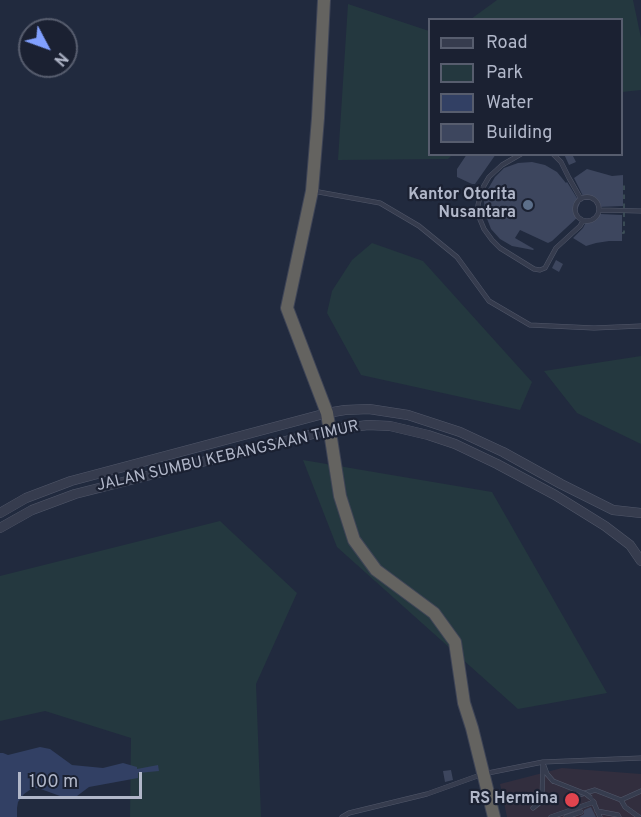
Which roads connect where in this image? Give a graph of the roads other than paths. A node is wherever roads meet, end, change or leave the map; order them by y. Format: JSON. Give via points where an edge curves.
{"nodes":[{"id":1,"x":324,"y":0,"type":"edge"},
{"id":2,"x":518,"y":156,"type":"edge"},
{"id":3,"x":555,"y":156,"type":"edge"},
{"id":4,"x":312,"y":191,"type":"junction"},
{"id":5,"x":581,"y":199,"type":"junction"},
{"id":6,"x":600,"y":210,"type":"junction"},
{"id":7,"x":641,"y":211,"type":"edge"},
{"id":8,"x":583,"y":221,"type":"junction"},
{"id":9,"x":641,"y":326,"type":"edge"},
{"id":10,"x":327,"y":413,"type":"junction"},
{"id":11,"x":329,"y":430,"type":"junction"},
{"id":12,"x":0,"y":513,"type":"edge"},
{"id":13,"x":641,"y":513,"type":"edge"},
{"id":14,"x":0,"y":528,"type":"edge"},
{"id":15,"x":641,"y":561,"type":"edge"},
{"id":16,"x":641,"y":758,"type":"edge"},
{"id":17,"x":543,"y":762,"type":"junction"},
{"id":18,"x":483,"y":774,"type":"junction"},
{"id":19,"x":641,"y":791,"type":"edge"},
{"id":20,"x":569,"y":798,"type":"dead end"},
{"id":21,"x":592,"y":800,"type":"junction"},
{"id":22,"x":621,"y":800,"type":"junction"},
{"id":23,"x":533,"y":808,"type":"dead end"},
{"id":24,"x":597,"y":811,"type":"junction"},
{"id":25,"x":581,"y":812,"type":"dead end"},
{"id":26,"x":342,"y":817,"type":"edge"},
{"id":27,"x":494,"y":817,"type":"edge"},
{"id":28,"x":551,"y":817,"type":"edge"},
{"id":29,"x":566,"y":817,"type":"edge"},
{"id":30,"x":600,"y":817,"type":"edge"},
{"id":31,"x":619,"y":817,"type":"edge"},
{"id":32,"x":639,"y":817,"type":"edge"}],
"edges":[{"from":1,"to":4,"type":"highway"},
{"from":2,"to":8,"type":"lane","via":[[489,177],[478,205],[484,229],[500,248],[540,270]]},
{"from":3,"to":5,"type":"lane"},
{"from":4,"to":9,"type":"lane","via":[[380,203],[419,226],[457,257],[489,301],[530,325]]},
{"from":4,"to":10,"type":"highway","via":[[287,308]]},
{"from":5,"to":6,"type":"lane","via":[[594,199]]},
{"from":5,"to":8,"type":"lane","via":[[575,210]]},
{"from":6,"to":7,"type":"lane"},
{"from":6,"to":8,"type":"lane","via":[[594,220]]},
{"from":10,"to":11,"type":"highway"},
{"from":10,"to":12,"type":"street","name":"JALAN SUMBU KEBANGSAAN TIMUR","via":[[71,481]]},
{"from":10,"to":13,"type":"street","name":"JALAN SUMBU KEBANGSAAN TIMUR","via":[[369,409],[429,421],[503,452],[613,510]]},
{"from":11,"to":14,"type":"street","name":"JALAN SUMBU KEBANGSAAN TIMUR","via":[[75,494],[32,510]]},
{"from":11,"to":15,"type":"street","name":"JALAN SUMBU KEBANGSAAN TIMUR","via":[[390,426],[455,444],[605,526],[630,545]]},
{"from":11,"to":18,"type":"highway","via":[[340,496],[354,540],[376,570],[434,613],[454,642],[464,703]]},
{"from":16,"to":17,"type":"lane"},
{"from":17,"to":18,"type":"lane"},
{"from":17,"to":21,"type":"lane","bridge":true,"via":[[553,781]]},
{"from":17,"to":23,"type":"lane","via":[[542,801]]},
{"from":18,"to":26,"type":"lane","via":[[428,794]]},
{"from":18,"to":27,"type":"highway"},
{"from":19,"to":22,"type":"lane"},
{"from":20,"to":22,"type":"lane","via":[[595,790]]},
{"from":21,"to":24,"type":"lane"},
{"from":21,"to":28,"type":"lane"},
{"from":22,"to":32,"type":"lane"},
{"from":24,"to":30,"type":"lane"},
{"from":24,"to":31,"type":"lane"},
{"from":25,"to":29,"type":"lane"}]}
